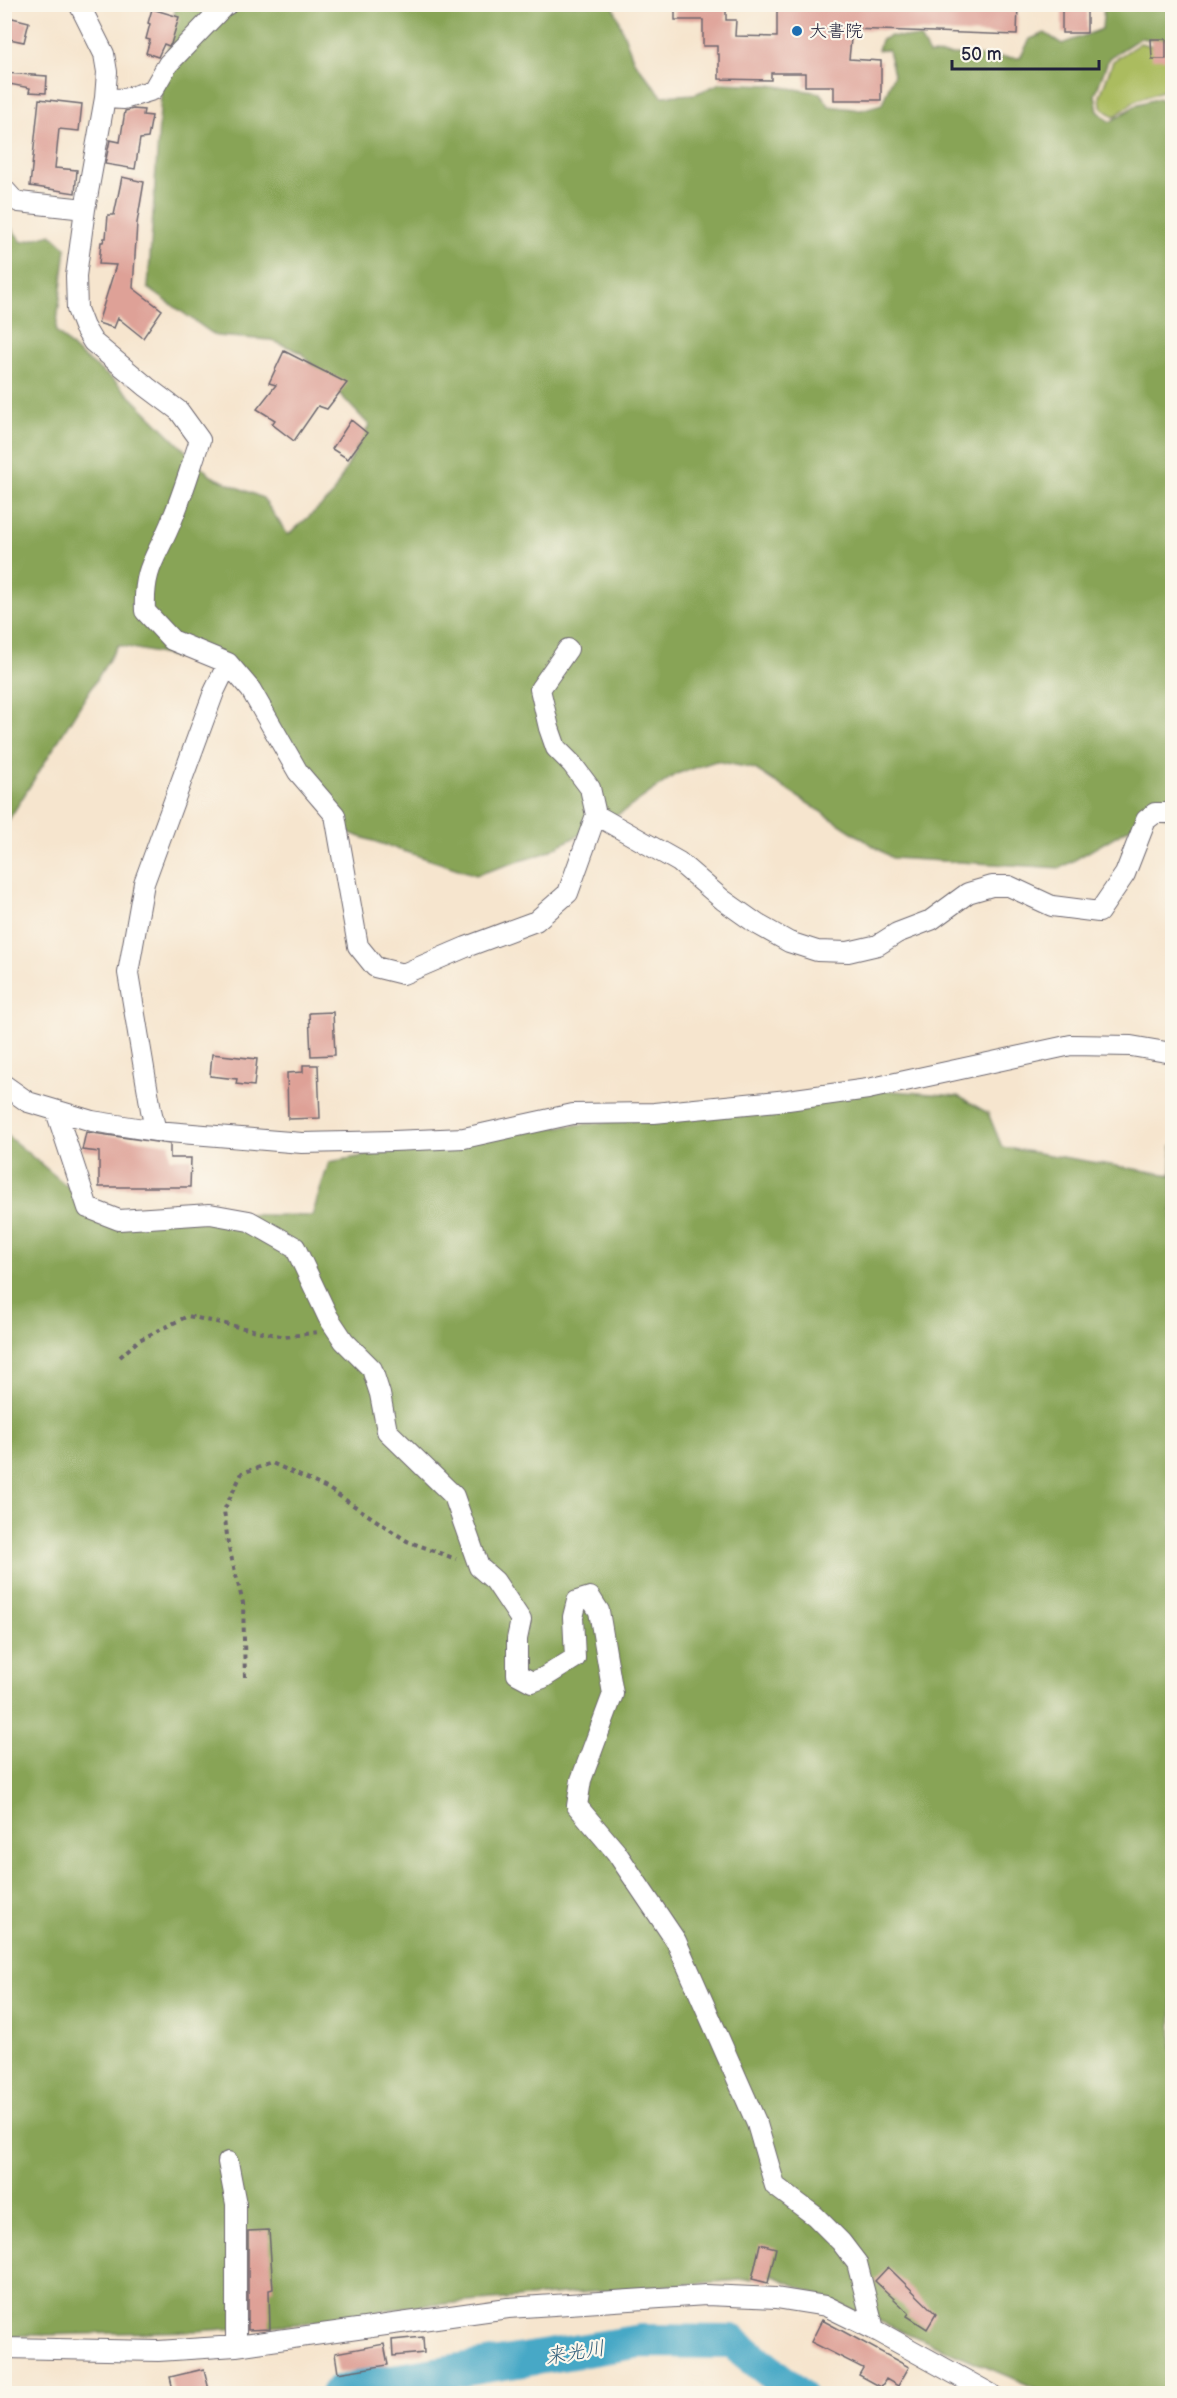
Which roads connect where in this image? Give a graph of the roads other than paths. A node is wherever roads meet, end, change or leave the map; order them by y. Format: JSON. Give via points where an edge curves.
{"nodes":[{"id":1,"x":79,"y":4,"type":"edge"},
{"id":2,"x":228,"y":4,"type":"edge"},
{"id":3,"x":105,"y":98,"type":"junction"},
{"id":4,"x":4,"y":189,"type":"edge"},
{"id":5,"x":85,"y":209,"type":"junction"},
{"id":6,"x":568,"y":649,"type":"dead end"},
{"id":7,"x":228,"y":663,"type":"junction"},
{"id":8,"x":1173,"y":813,"type":"edge"},
{"id":9,"x":596,"y":815,"type":"junction"},
{"id":10,"x":1173,"y":1053,"type":"edge"},
{"id":11,"x":4,"y":1085,"type":"edge"},
{"id":12,"x":56,"y":1111,"type":"junction"},
{"id":13,"x":156,"y":1131,"type":"junction"},
{"id":14,"x":228,"y":2162,"type":"dead end"},
{"id":15,"x":874,"y":2329,"type":"junction"},
{"id":16,"x":236,"y":2346,"type":"junction"},
{"id":17,"x":4,"y":2348,"type":"edge"},
{"id":18,"x":991,"y":2394,"type":"edge"}],
"edges":[{"from":1,"to":3,"type":"street","via":[[104,54]]},
{"from":2,"to":3,"type":"street","via":[[168,64],[153,90],[124,99]]},
{"from":3,"to":5,"type":"street"},
{"from":4,"to":5,"type":"street","via":[[19,202]]},
{"from":5,"to":7,"type":"street","via":[[76,276],[77,309],[84,327],[93,342],[179,411],[200,440],[172,520],[148,568],[145,611],[172,640]]},
{"from":6,"to":9,"type":"street","via":[[540,689],[556,748],[591,788]]},
{"from":7,"to":9,"type":"street","via":[[251,690],[298,772],[335,815],[358,946],[375,968],[403,974],[536,921],[568,893]]},
{"from":7,"to":13,"type":"street","via":[[144,883],[128,974]]},
{"from":8,"to":9,"type":"street","via":[[1155,813],[1146,820],[1125,873],[1099,912],[1052,906],[1009,886],[992,886],[968,893],[931,920],[878,945],[848,952],[817,951],[789,942],[732,906],[679,862]]},
{"from":10,"to":13,"type":"street","via":[[1131,1046],[1071,1045],[867,1089],[654,1113],[573,1114],[464,1138],[302,1143]]},
{"from":11,"to":12,"type":"street","via":[[28,1102]]},
{"from":12,"to":13,"type":"street"},
{"from":12,"to":15,"type":"street","via":[[88,1208],[119,1220],[210,1214],[249,1221],[295,1247],[328,1317],[344,1341],[372,1369],[387,1431],[454,1496],[479,1567],[495,1581],[521,1620],[517,1674],[532,1682],[575,1658],[573,1617],[577,1601],[590,1596],[599,1611],[613,1694],[581,1779],[577,1806],[616,1852],[676,1941],[754,2115],[775,2186],[815,2216],[857,2263]]},
{"from":14,"to":16,"type":"street","via":[[236,2204]]},
{"from":15,"to":16,"type":"street","via":[[826,2306],[776,2298],[706,2295],[508,2308]]},
{"from":15,"to":18,"type":"street"},
{"from":16,"to":17,"type":"street","via":[[158,2351]]}]}
